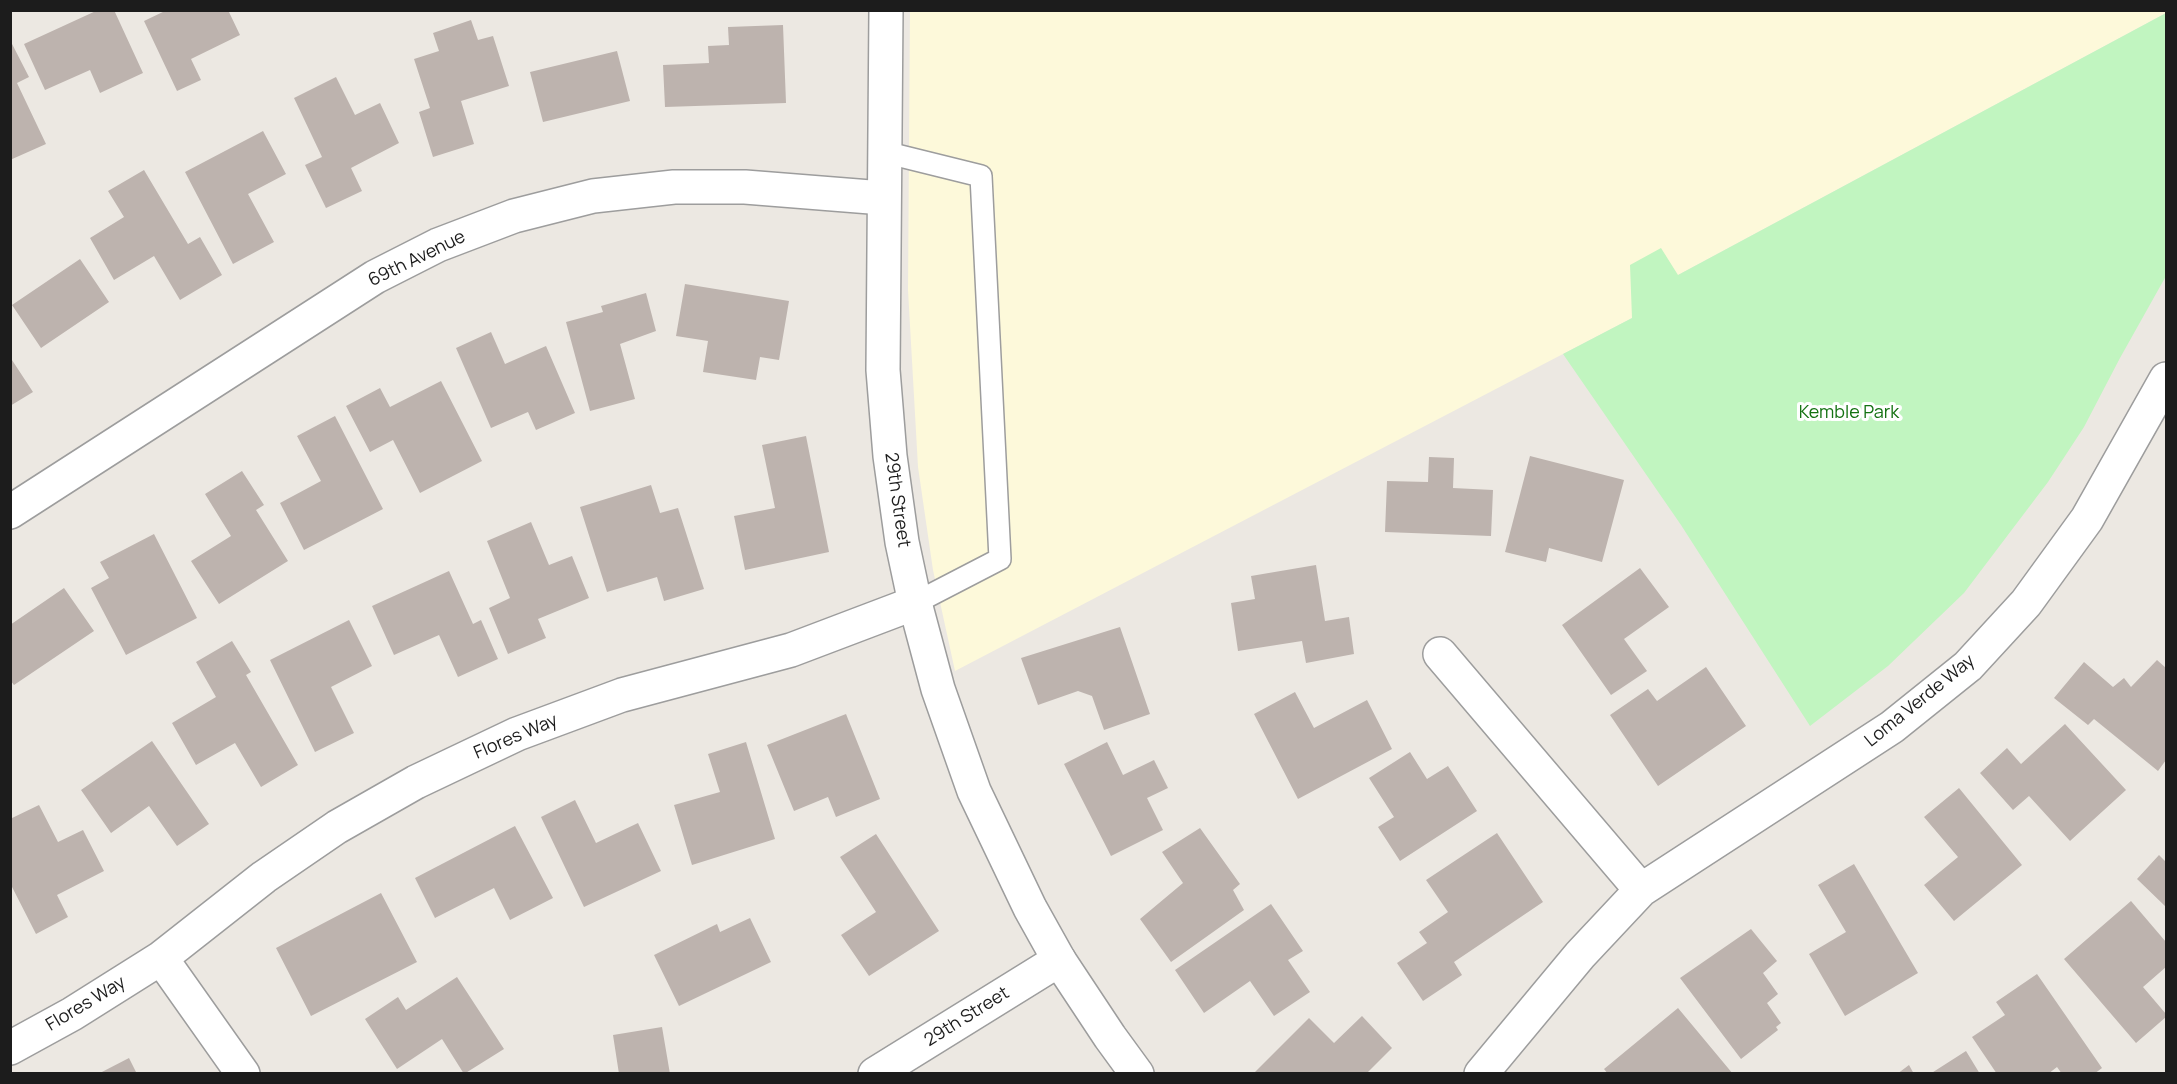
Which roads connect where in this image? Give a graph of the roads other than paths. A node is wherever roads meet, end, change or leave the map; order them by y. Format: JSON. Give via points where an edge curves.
{"nodes":[{"id":1,"x":886,"y":10,"type":"edge"},
{"id":2,"x":884,"y":152,"type":"junction"},
{"id":3,"x":883,"y":198,"type":"junction"},
{"id":4,"x":2166,"y":380,"type":"edge"},
{"id":5,"x":10,"y":512,"type":"edge"},
{"id":6,"x":915,"y":603,"type":"junction"},
{"id":7,"x":1440,"y":654,"type":"dead end"},
{"id":8,"x":1641,"y":890,"type":"junction"},
{"id":9,"x":161,"y":958,"type":"junction"},
{"id":10,"x":1059,"y":960,"type":"junction"},
{"id":11,"x":10,"y":1048,"type":"edge"},
{"id":12,"x":243,"y":1074,"type":"edge"},
{"id":13,"x":875,"y":1074,"type":"edge"},
{"id":14,"x":1137,"y":1074,"type":"edge"},
{"id":15,"x":1480,"y":1074,"type":"edge"}],
"edges":[{"from":1,"to":2,"type":"street","name":"29th Street"},
{"from":2,"to":3,"type":"street","name":"29th Street"},
{"from":2,"to":6,"type":"lane","via":[[981,176],[1000,559]]},
{"from":3,"to":5,"type":"street","name":"69th Avenue","via":[[745,186],[674,187],[593,196],[514,216],[438,245],[375,277]]},
{"from":3,"to":6,"type":"street","name":"29th Street","via":[[883,370],[890,456]]},
{"from":4,"to":8,"type":"street","name":"Loma Verde Way","via":[[2087,519],[2026,603],[1968,666],[1892,727]]},
{"from":6,"to":9,"type":"street","name":"Flores Way","via":[[791,650],[622,695],[507,739],[416,782],[338,827],[264,877]]},
{"from":6,"to":10,"type":"street","name":"29th Street","via":[[938,689],[974,791]]},
{"from":7,"to":8,"type":"street"},
{"from":8,"to":15,"type":"street","name":"Loma Verde Way","via":[[1580,955]]},
{"from":9,"to":11,"type":"street","name":"Flores Way"},
{"from":9,"to":12,"type":"street"},
{"from":10,"to":13,"type":"street","name":"29th Street"},
{"from":10,"to":14,"type":"street","name":"29th Street"}]}
